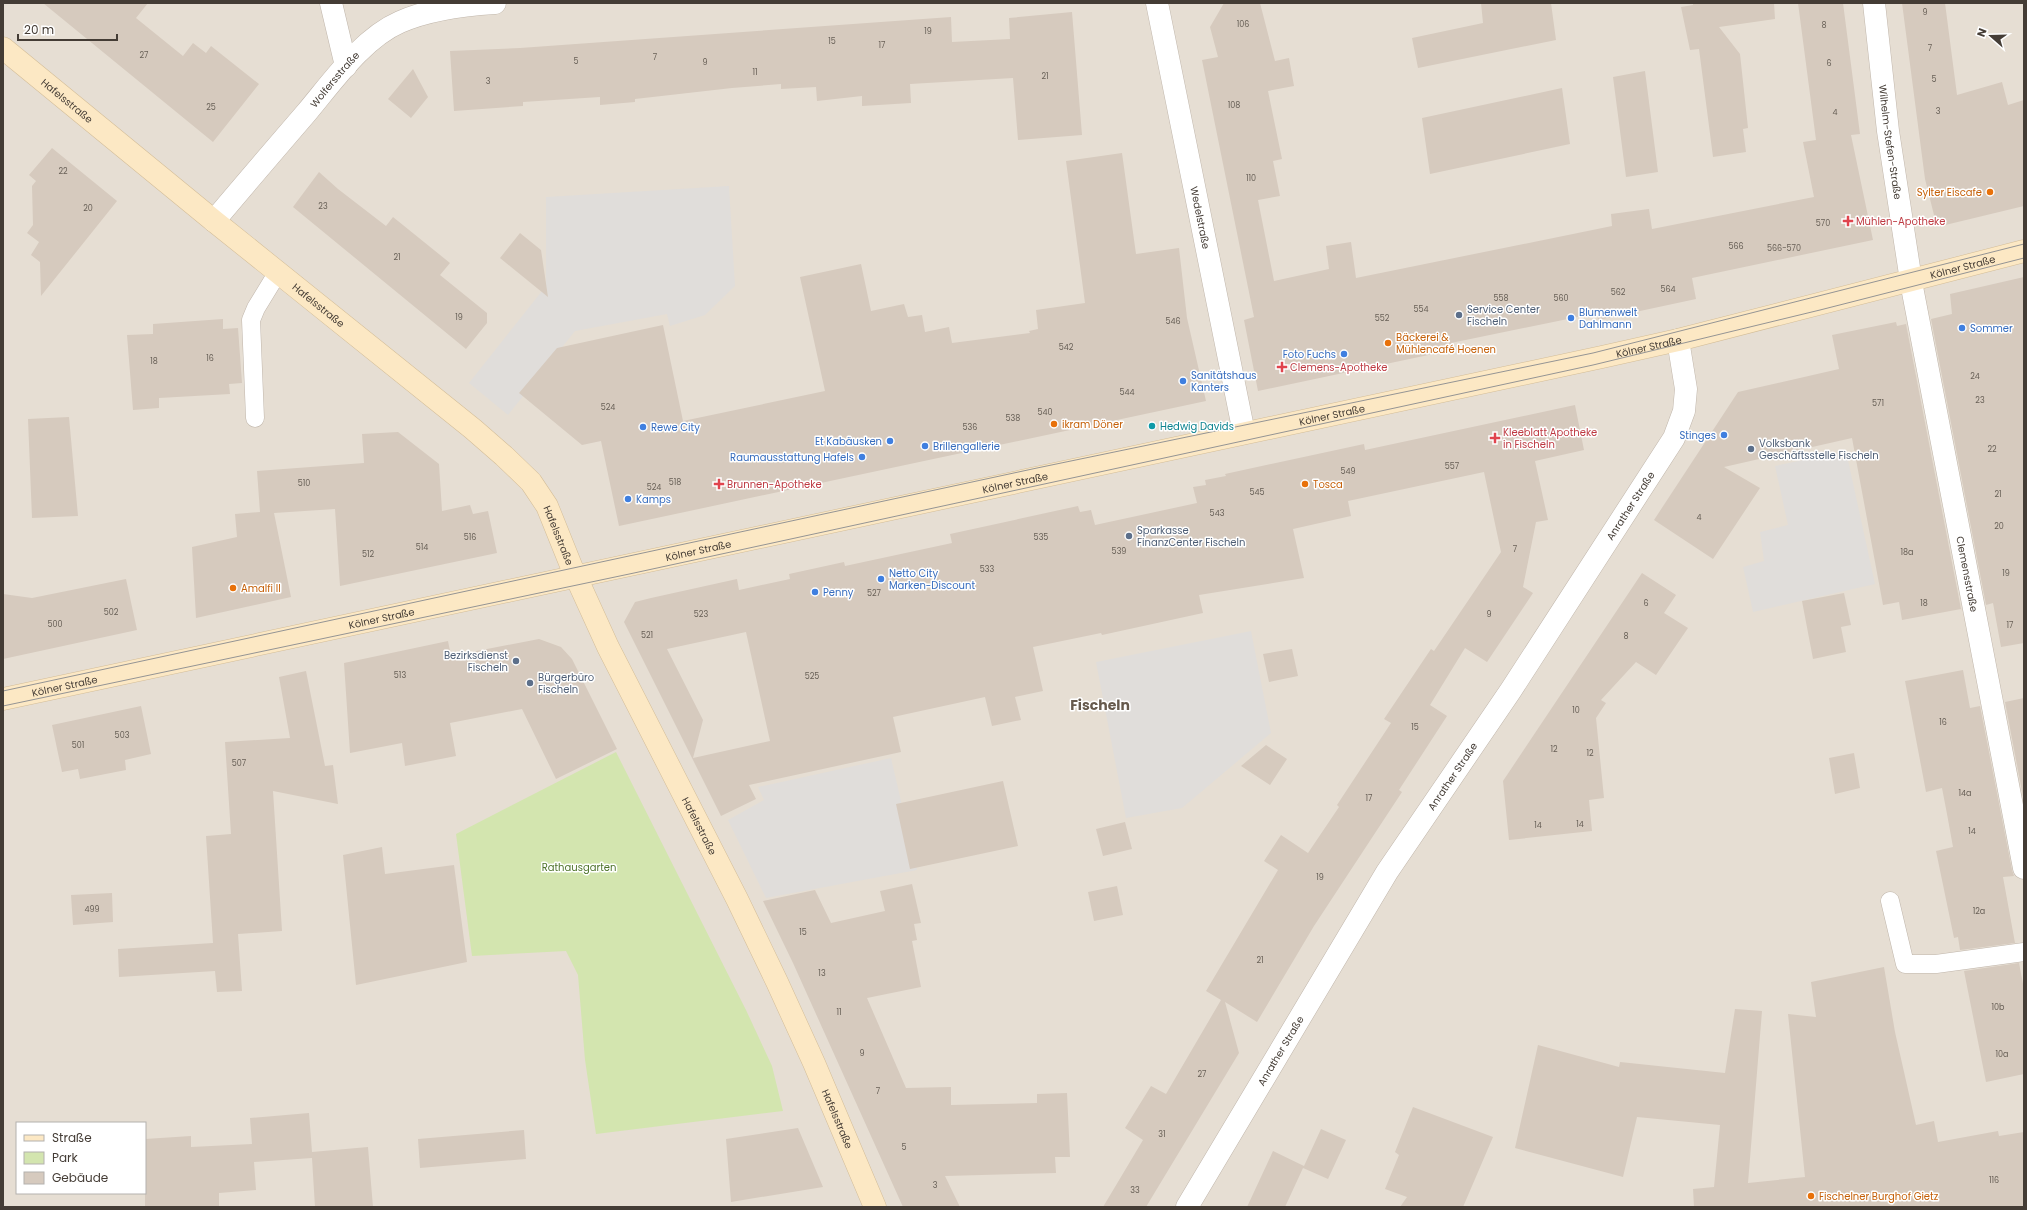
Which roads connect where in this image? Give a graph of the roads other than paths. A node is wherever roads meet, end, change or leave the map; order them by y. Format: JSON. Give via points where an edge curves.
{"nodes":[{"id":1,"x":331,"y":3,"type":"edge"},
{"id":2,"x":495,"y":3,"type":"edge"},
{"id":3,"x":1157,"y":3,"type":"edge"},
{"id":4,"x":1874,"y":3,"type":"edge"},
{"id":5,"x":3,"y":48,"type":"edge"},
{"id":6,"x":346,"y":66,"type":"junction"},
{"id":7,"x":214,"y":221,"type":"junction"},
{"id":8,"x":2024,"y":251,"type":"edge"},
{"id":9,"x":278,"y":272,"type":"junction"},
{"id":10,"x":1911,"y":280,"type":"junction"},
{"id":11,"x":1678,"y":340,"type":"junction"},
{"id":12,"x":255,"y":418,"type":"dead end"},
{"id":13,"x":1244,"y":432,"type":"junction"},
{"id":14,"x":575,"y":576,"type":"junction"},
{"id":15,"x":3,"y":699,"type":"edge"},
{"id":16,"x":2024,"y":868,"type":"edge"},
{"id":17,"x":1890,"y":901,"type":"dead end"},
{"id":18,"x":2024,"y":952,"type":"edge"},
{"id":19,"x":875,"y":1207,"type":"edge"},
{"id":20,"x":1187,"y":1207,"type":"edge"}],
"edges":[{"from":1,"to":6,"type":"street"},
{"from":2,"to":6,"type":"street","name":"Wolfersstraße","via":[[472,4],[431,12],[400,22],[376,36]]},
{"from":3,"to":13,"type":"street","name":"Wedelstraße"},
{"from":4,"to":10,"type":"street","name":"Wilhelm-Stefen-Straße","via":[[1888,131]]},
{"from":5,"to":7,"type":"main road","name":"Hafelsstraße"},
{"from":6,"to":7,"type":"street","name":"Wolfersstraße"},
{"from":7,"to":9,"type":"main road","name":"Hafelsstraße"},
{"from":8,"to":10,"type":"main road","name":"Kölner Straße"},
{"from":9,"to":12,"type":"lane","via":[[251,320]]},
{"from":9,"to":14,"type":"main road","name":"Hafelsstraße","via":[[473,429],[531,482],[547,506]]},
{"from":10,"to":11,"type":"main road","name":"Kölner Straße"},
{"from":10,"to":16,"type":"street","name":"Clemensstraße"},
{"from":11,"to":13,"type":"main road","name":"Kölner Straße"},
{"from":11,"to":20,"type":"street","name":"Anrather Straße","via":[[1686,389],[1684,411],[1674,438],[1511,690],[1387,872]]},
{"from":13,"to":14,"type":"main road","name":"Kölner Straße"},
{"from":14,"to":15,"type":"main road","name":"Kölner Straße"},
{"from":14,"to":19,"type":"main road","name":"Hafelsstraße","via":[[608,647],[738,899],[814,1063]]},
{"from":17,"to":18,"type":"lane","via":[[1904,964],[1936,964]]}]}
